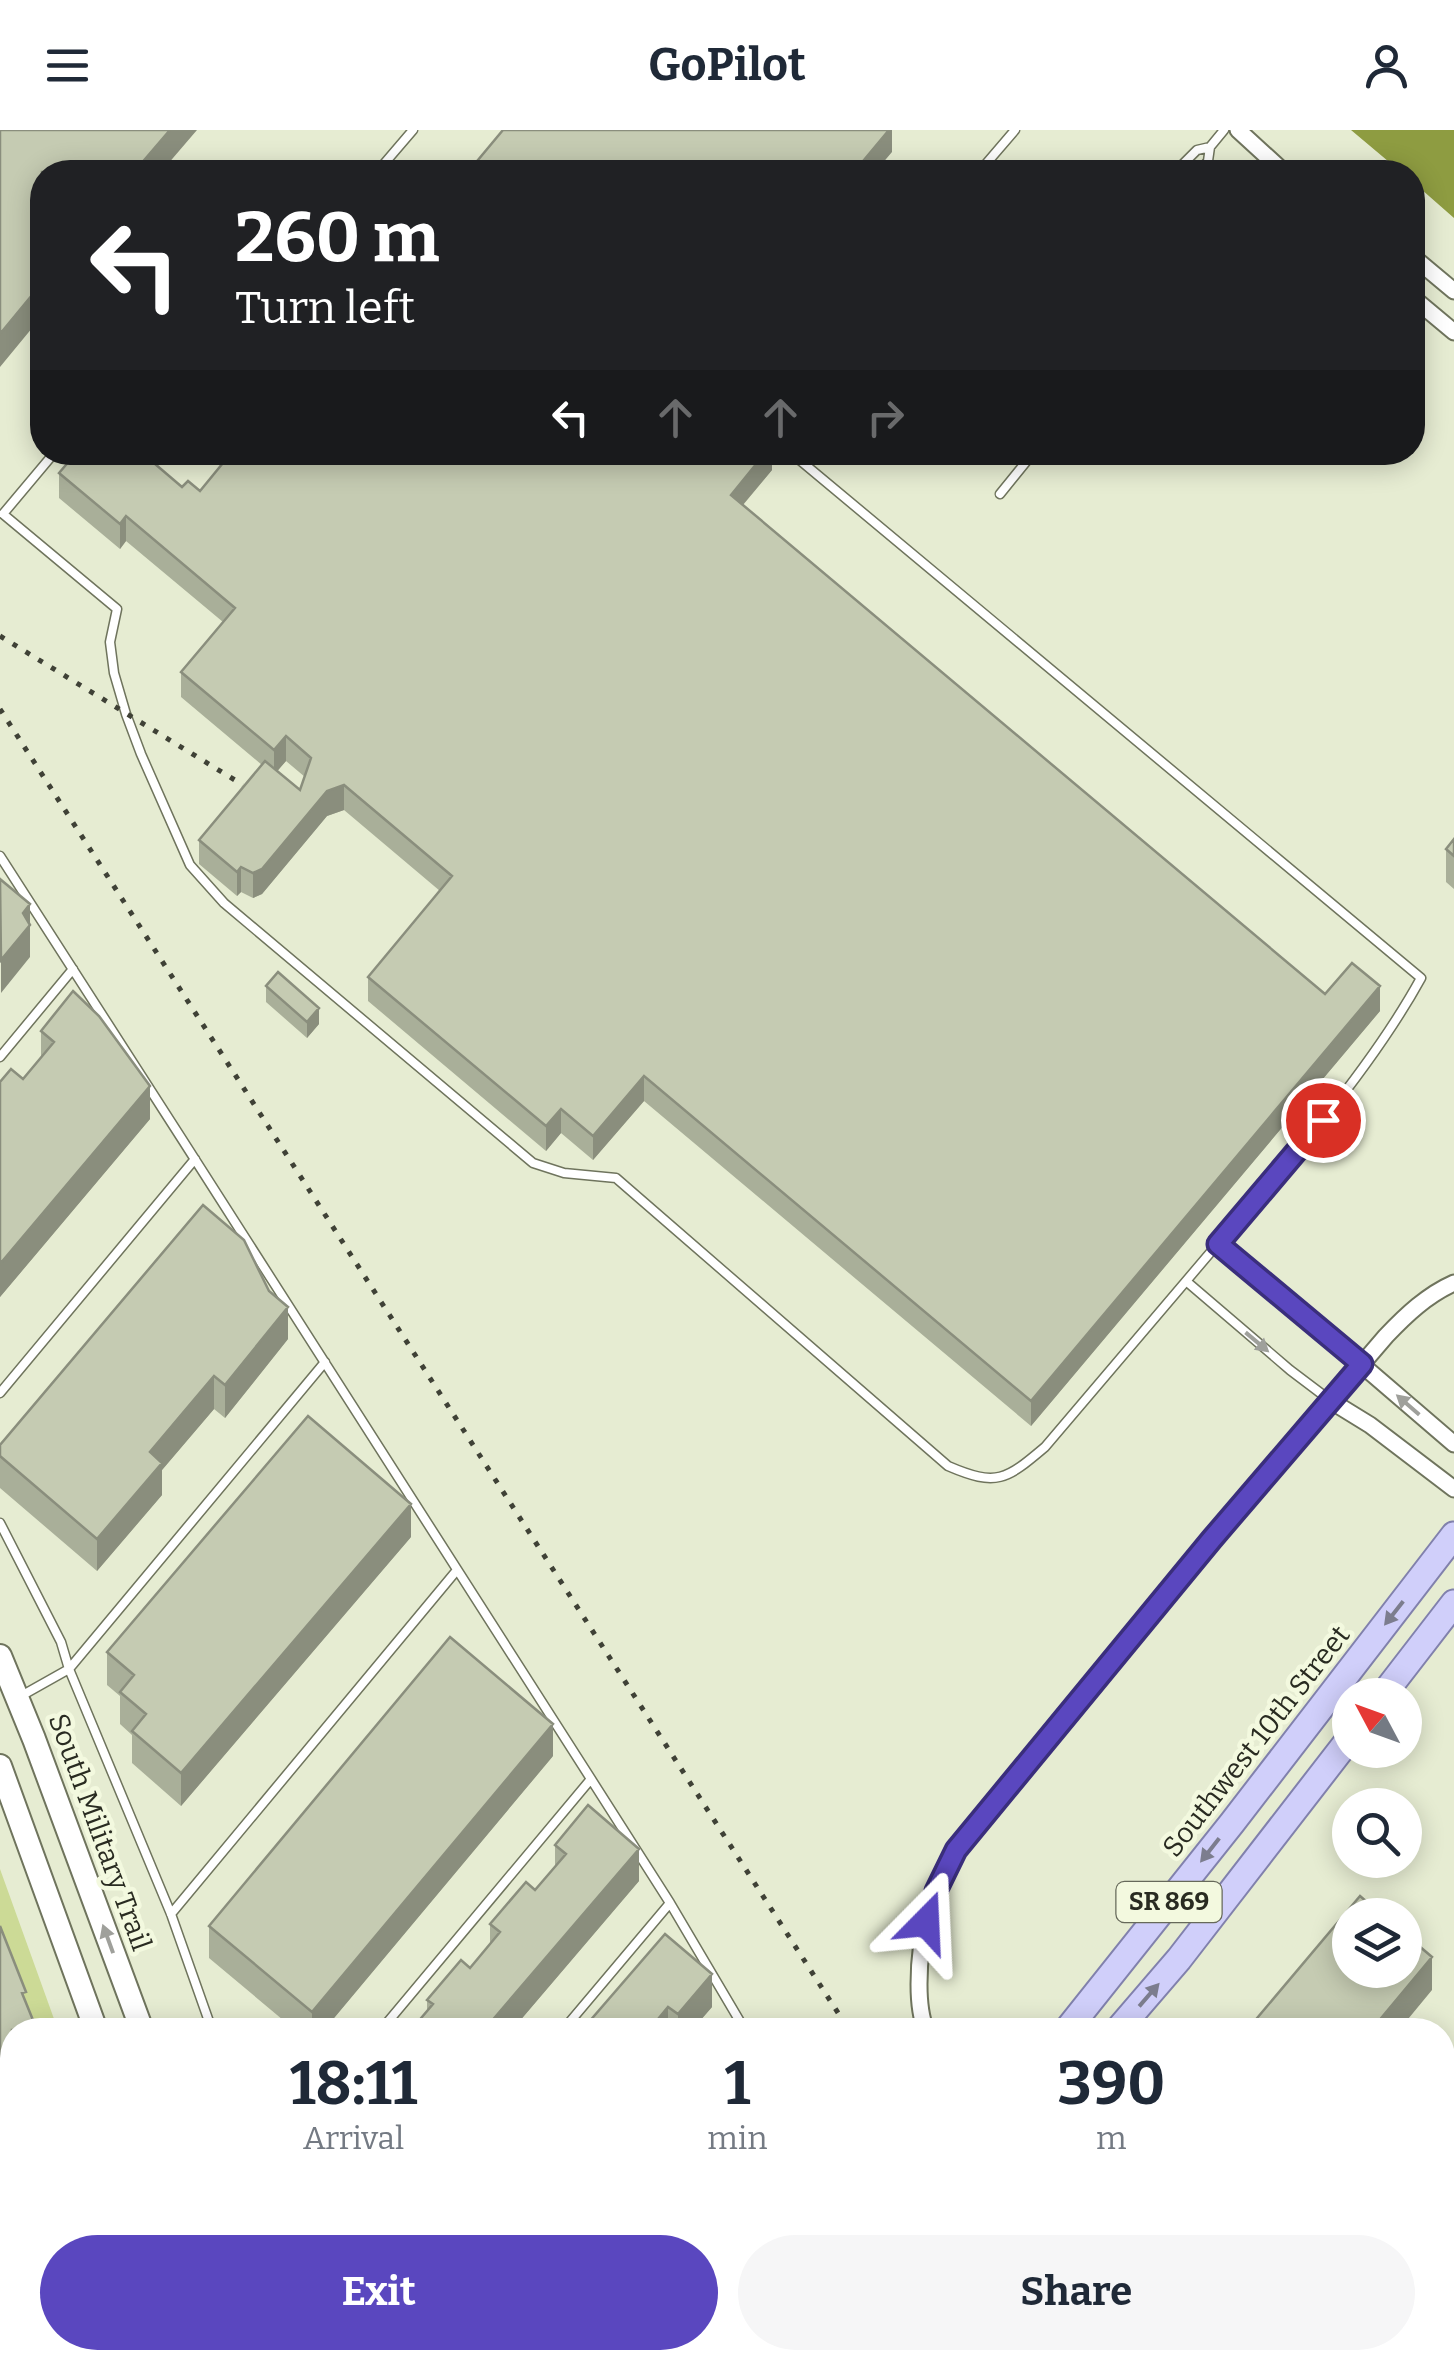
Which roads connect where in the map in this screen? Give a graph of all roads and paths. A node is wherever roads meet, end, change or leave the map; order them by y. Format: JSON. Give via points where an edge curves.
{"nodes":[{"id":1,"x":412,"y":130,"type":"edge"},
{"id":2,"x":1015,"y":130,"type":"edge"},
{"id":3,"x":1224,"y":130,"type":"edge"},
{"id":4,"x":1238,"y":130,"type":"edge"},
{"id":5,"x":1210,"y":147,"type":"junction"},
{"id":6,"x":1271,"y":159,"type":"edge"},
{"id":7,"x":387,"y":160,"type":"edge"},
{"id":8,"x":989,"y":160,"type":"edge"},
{"id":9,"x":1186,"y":160,"type":"edge"},
{"id":10,"x":1208,"y":160,"type":"edge"},
{"id":11,"x":1425,"y":267,"type":"edge"},
{"id":12,"x":1454,"y":291,"type":"edge"},
{"id":13,"x":1425,"y":308,"type":"edge"},
{"id":14,"x":1454,"y":332,"type":"edge"},
{"id":15,"x":43,"y":465,"type":"edge"},
{"id":16,"x":806,"y":465,"type":"edge"},
{"id":17,"x":1023,"y":465,"type":"edge"},
{"id":18,"x":1000,"y":494,"type":"dead end"},
{"id":19,"x":0,"y":856,"type":"edge"},
{"id":20,"x":73,"y":969,"type":"junction"},
{"id":21,"x":0,"y":1057,"type":"edge"},
{"id":22,"x":196,"y":1159,"type":"junction"},
{"id":23,"x":1218,"y":1244,"type":"junction"},
{"id":24,"x":1186,"y":1281,"type":"junction"},
{"id":25,"x":1454,"y":1283,"type":"edge"},
{"id":26,"x":326,"y":1362,"type":"junction"},
{"id":27,"x":1362,"y":1364,"type":"junction"},
{"id":28,"x":0,"y":1393,"type":"edge"},
{"id":29,"x":1331,"y":1401,"type":"junction"},
{"id":30,"x":1454,"y":1444,"type":"edge"},
{"id":31,"x":1454,"y":1490,"type":"edge"},
{"id":32,"x":0,"y":1523,"type":"edge"},
{"id":33,"x":1454,"y":1536,"type":"edge"},
{"id":34,"x":457,"y":1570,"type":"junction"},
{"id":35,"x":1454,"y":1603,"type":"edge"},
{"id":36,"x":0,"y":1656,"type":"edge"},
{"id":37,"x":69,"y":1668,"type":"junction"},
{"id":38,"x":1396,"y":1678,"type":"edge"},
{"id":39,"x":18,"y":1698,"type":"junction"},
{"id":40,"x":1332,"y":1761,"type":"edge"},
{"id":41,"x":0,"y":1766,"type":"edge"},
{"id":42,"x":591,"y":1779,"type":"junction"},
{"id":43,"x":670,"y":1903,"type":"junction"},
{"id":44,"x":172,"y":1914,"type":"junction"},
{"id":45,"x":92,"y":2018,"type":"edge"},
{"id":46,"x":138,"y":2018,"type":"edge"},
{"id":47,"x":208,"y":2018,"type":"edge"},
{"id":48,"x":390,"y":2018,"type":"edge"},
{"id":49,"x":573,"y":2018,"type":"edge"},
{"id":50,"x":738,"y":2018,"type":"edge"},
{"id":51,"x":923,"y":2018,"type":"edge"},
{"id":52,"x":1077,"y":2018,"type":"edge"},
{"id":53,"x":1128,"y":2018,"type":"edge"}],
"edges":[{"from":1,"to":7,"type":"lane"},
{"from":2,"to":8,"type":"lane"},
{"from":3,"to":5,"type":"lane"},
{"from":4,"to":6,"type":"street"},
{"from":5,"to":9,"type":"lane"},
{"from":5,"to":10,"type":"lane"},
{"from":11,"to":12,"type":"street"},
{"from":13,"to":14,"type":"street"},
{"from":15,"to":24,"type":"lane","via":[[3,514],[117,608],[110,642],[114,673],[190,865],[224,902],[533,1163],[564,1174],[616,1178],[948,1466],[977,1478],[1015,1472],[1045,1447]]},
{"from":16,"to":23,"type":"lane","via":[[1421,978],[1355,1079]]},
{"from":17,"to":18,"type":"lane"},
{"from":19,"to":20,"type":"lane"},
{"from":20,"to":21,"type":"lane"},
{"from":20,"to":22,"type":"lane"},
{"from":22,"to":26,"type":"lane"},
{"from":22,"to":28,"type":"lane"},
{"from":23,"to":24,"type":"lane"},
{"from":23,"to":27,"type":"lane"},
{"from":24,"to":29,"type":"lane","one_way":true},
{"from":25,"to":27,"type":"street","via":[[1407,1314]]},
{"from":26,"to":34,"type":"lane"},
{"from":26,"to":37,"type":"lane"},
{"from":27,"to":29,"type":"street"},
{"from":30,"to":27,"type":"street","one_way":true},
{"from":29,"to":31,"type":"street"},
{"from":29,"to":51,"type":"street","via":[[956,1850],[919,1952]]},
{"from":32,"to":37,"type":"lane"},
{"from":33,"to":52,"type":"main road","name":"Southwest 10th Street","number":"SR 869","one_way":true},
{"from":34,"to":42,"type":"lane"},
{"from":34,"to":44,"type":"lane"},
{"from":35,"to":38,"type":"main road"},
{"from":36,"to":39,"type":"street","name":"South Military Trail"},
{"from":37,"to":39,"type":"lane"},
{"from":37,"to":44,"type":"lane"},
{"from":46,"to":39,"type":"street","name":"South Military Trail","one_way":true},
{"from":53,"to":40,"type":"main road","number":"SR 869","one_way":true},
{"from":41,"to":45,"type":"street"},
{"from":42,"to":43,"type":"lane"},
{"from":42,"to":48,"type":"lane"},
{"from":43,"to":49,"type":"lane"},
{"from":43,"to":50,"type":"lane"},
{"from":44,"to":47,"type":"lane"}]}
